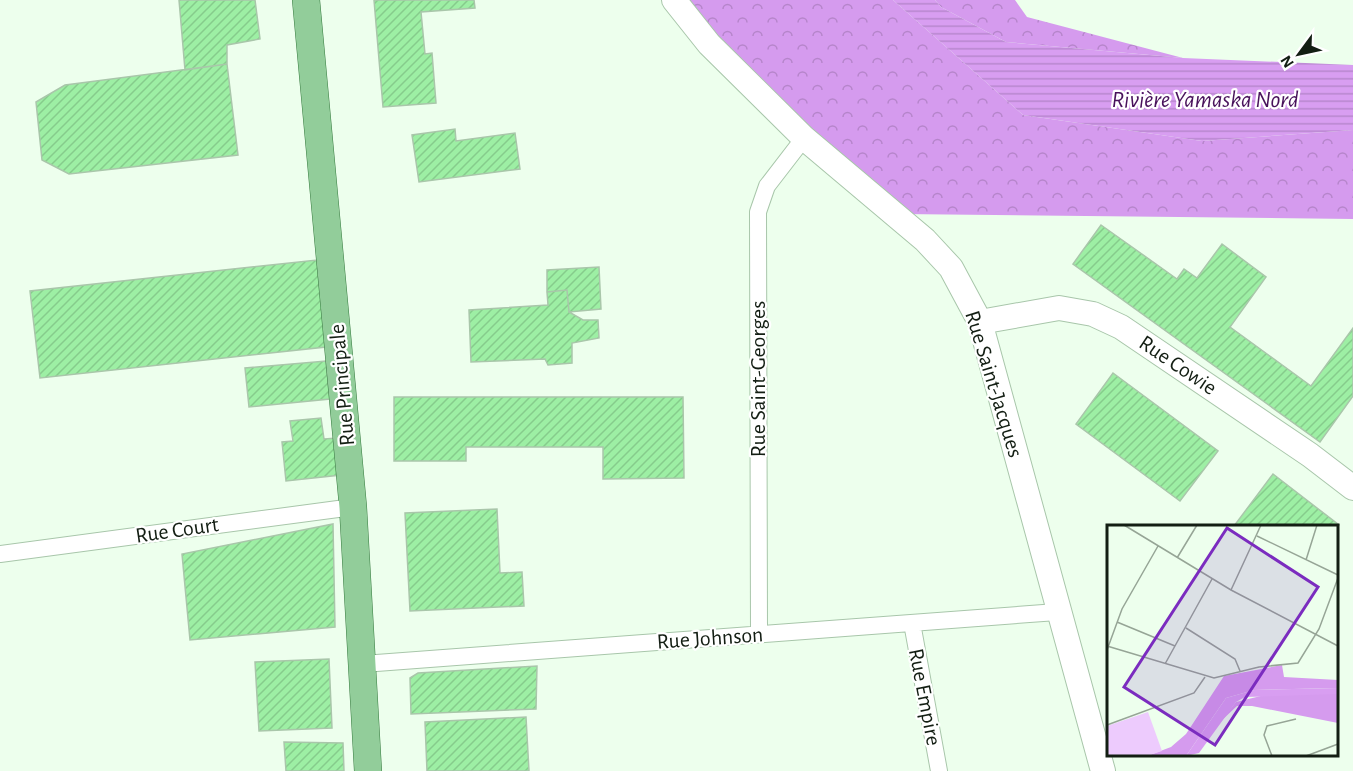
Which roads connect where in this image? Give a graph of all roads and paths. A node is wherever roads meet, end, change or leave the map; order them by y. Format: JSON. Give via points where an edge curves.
{"nodes":[{"id":1,"x":306,"y":0,"type":"edge"},
{"id":2,"x":674,"y":0,"type":"edge"},
{"id":3,"x":804,"y":138,"type":"junction"},
{"id":4,"x":980,"y":322,"type":"junction"},
{"id":5,"x":1353,"y":488,"type":"edge"},
{"id":6,"x":353,"y":507,"type":"junction"},
{"id":7,"x":0,"y":554,"type":"edge"},
{"id":8,"x":1057,"y":612,"type":"junction"},
{"id":9,"x":912,"y":623,"type":"junction"},
{"id":10,"x":759,"y":634,"type":"junction"},
{"id":11,"x":363,"y":664,"type":"junction"},
{"id":12,"x":368,"y":771,"type":"edge"},
{"id":13,"x":939,"y":771,"type":"edge"},
{"id":14,"x":1103,"y":771,"type":"edge"}],
"edges":[{"from":1,"to":6,"type":"main road","name":"Rue Principale"},
{"from":2,"to":3,"type":"main road","name":"Rue Saint-Jacques","via":[[709,44]]},
{"from":3,"to":4,"type":"main road","name":"Rue Saint-Jacques","via":[[925,240],[951,268]]},
{"from":3,"to":10,"type":"street","name":"Rue Saint-Georges","via":[[767,186],[758,212]]},
{"from":4,"to":5,"type":"main road","name":"Rue Cowie","via":[[1059,308],[1092,314],[1121,327]]},
{"from":4,"to":8,"type":"main road","name":"Rue Saint-Jacques"},
{"from":6,"to":7,"type":"street","name":"Rue Court"},
{"from":6,"to":11,"type":"main road","name":"Rue Principale"},
{"from":8,"to":9,"type":"street","name":"Rue Johnson"},
{"from":8,"to":14,"type":"main road","name":"Rue Saint-Jacques"},
{"from":9,"to":10,"type":"street","name":"Rue Johnson"},
{"from":9,"to":13,"type":"street","name":"Rue Empire"},
{"from":10,"to":11,"type":"street","name":"Rue Johnson"},
{"from":11,"to":12,"type":"main road","name":"Rue Principale"}]}
